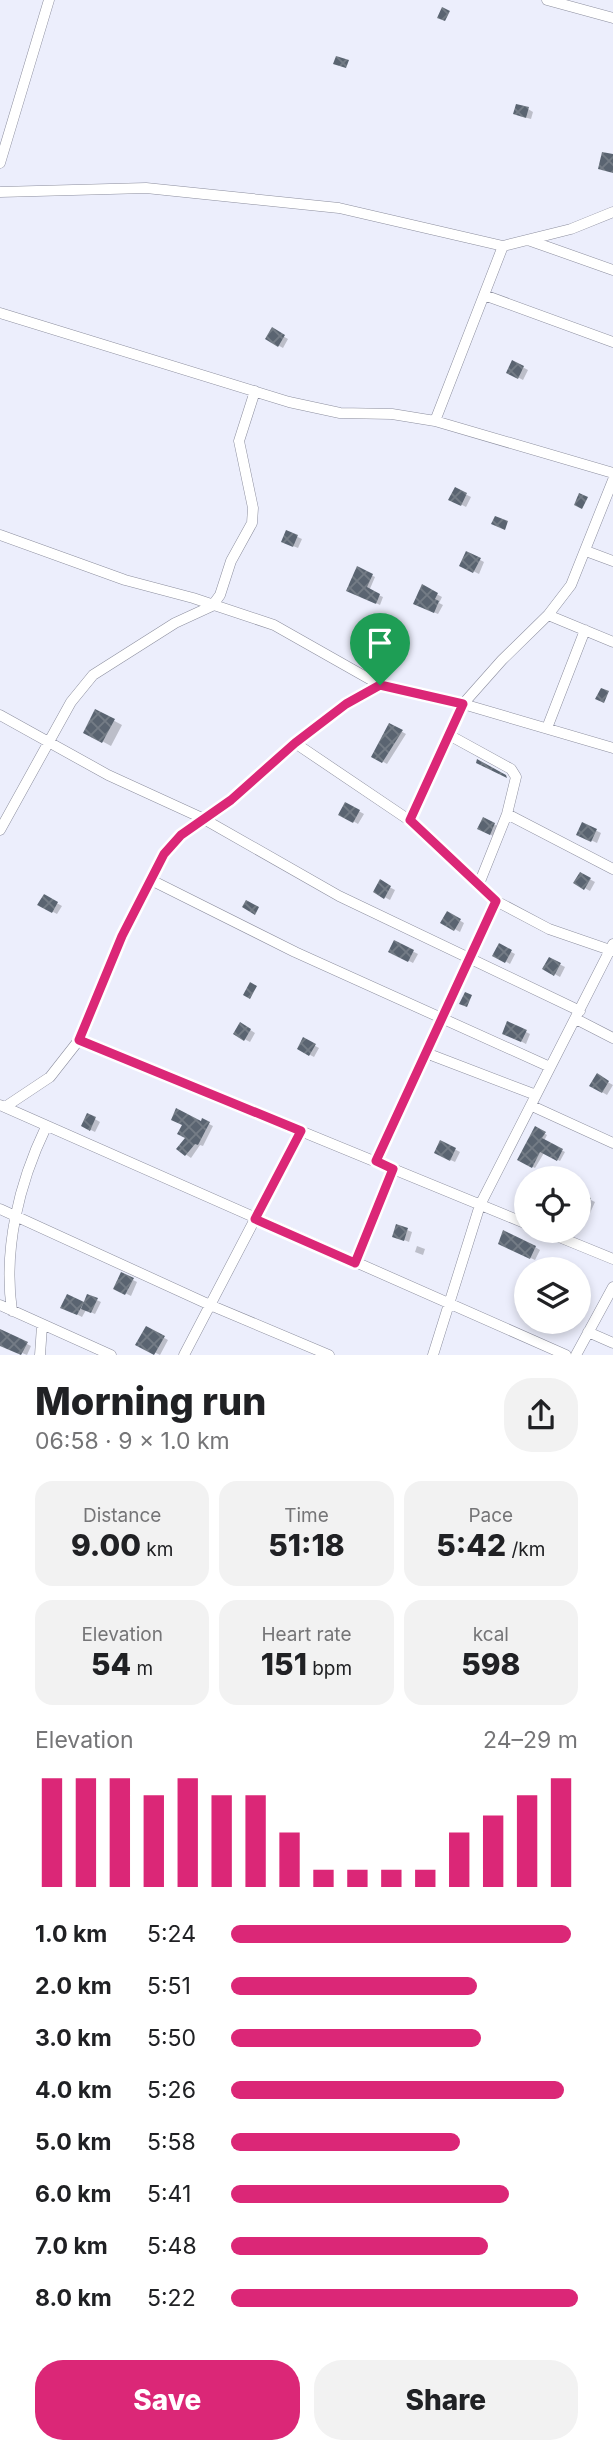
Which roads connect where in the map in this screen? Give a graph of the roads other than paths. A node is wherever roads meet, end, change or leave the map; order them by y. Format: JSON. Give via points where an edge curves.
{"nodes":[{"id":1,"x":50,"y":0,"type":"edge"},
{"id":2,"x":547,"y":0,"type":"edge"},
{"id":3,"x":613,"y":18,"type":"edge"},
{"id":4,"x":0,"y":163,"type":"edge"},
{"id":5,"x":0,"y":192,"type":"edge"},
{"id":6,"x":613,"y":212,"type":"edge"},
{"id":7,"x":527,"y":240,"type":"junction"},
{"id":8,"x":503,"y":246,"type":"junction"},
{"id":9,"x":613,"y":270,"type":"edge"},
{"id":10,"x":484,"y":295,"type":"junction"},
{"id":11,"x":0,"y":313,"type":"edge"},
{"id":12,"x":613,"y":342,"type":"edge"},
{"id":13,"x":255,"y":391,"type":"junction"},
{"id":14,"x":435,"y":421,"type":"junction"},
{"id":15,"x":613,"y":473,"type":"edge"},
{"id":16,"x":613,"y":480,"type":"edge"},
{"id":17,"x":0,"y":535,"type":"edge"},
{"id":18,"x":586,"y":551,"type":"junction"},
{"id":19,"x":613,"y":561,"type":"edge"},
{"id":20,"x":212,"y":606,"type":"junction"},
{"id":21,"x":548,"y":615,"type":"junction"},
{"id":22,"x":585,"y":630,"type":"junction"},
{"id":23,"x":613,"y":642,"type":"edge"},
{"id":24,"x":380,"y":685,"type":"junction"},
{"id":25,"x":463,"y":704,"type":"junction"},
{"id":26,"x":0,"y":715,"type":"edge"},
{"id":27,"x":547,"y":728,"type":"junction"},
{"id":28,"x":449,"y":734,"type":"junction"},
{"id":29,"x":50,"y":741,"type":"junction"},
{"id":30,"x":295,"y":743,"type":"junction"},
{"id":31,"x":613,"y":748,"type":"edge"},
{"id":32,"x":507,"y":814,"type":"junction"},
{"id":33,"x":202,"y":818,"type":"junction"},
{"id":34,"x":410,"y":820,"type":"junction"},
{"id":35,"x":0,"y":830,"type":"edge"},
{"id":36,"x":613,"y":869,"type":"edge"},
{"id":37,"x":151,"y":880,"type":"junction"},
{"id":38,"x":479,"y":884,"type":"junction"},
{"id":39,"x":496,"y":901,"type":"junction"},
{"id":40,"x":612,"y":948,"type":"edge"},
{"id":41,"x":470,"y":958,"type":"junction"},
{"id":42,"x":578,"y":1015,"type":"junction"},
{"id":43,"x":442,"y":1017,"type":"junction"},
{"id":44,"x":613,"y":1038,"type":"edge"},
{"id":45,"x":79,"y":1040,"type":"junction"},
{"id":46,"x":426,"y":1053,"type":"junction"},
{"id":47,"x":550,"y":1068,"type":"junction"},
{"id":48,"x":537,"y":1095,"type":"junction"},
{"id":49,"x":532,"y":1105,"type":"junction"},
{"id":50,"x":3,"y":1106,"type":"edge"},
{"id":51,"x":46,"y":1127,"type":"junction"},
{"id":52,"x":301,"y":1131,"type":"junction"},
{"id":53,"x":613,"y":1143,"type":"edge"},
{"id":54,"x":376,"y":1161,"type":"junction"},
{"id":55,"x":393,"y":1169,"type":"junction"},
{"id":56,"x":481,"y":1205,"type":"junction"},
{"id":57,"x":0,"y":1209,"type":"edge"},
{"id":58,"x":15,"y":1217,"type":"junction"},
{"id":59,"x":255,"y":1219,"type":"junction"},
{"id":60,"x":514,"y":1219,"type":"edge"},
{"id":61,"x":574,"y":1243,"type":"edge"},
{"id":62,"x":613,"y":1259,"type":"edge"},
{"id":63,"x":355,"y":1263,"type":"junction"},
{"id":64,"x":613,"y":1287,"type":"edge"},
{"id":65,"x":0,"y":1305,"type":"edge"},
{"id":66,"x":210,"y":1305,"type":"junction"},
{"id":67,"x":448,"y":1305,"type":"junction"},
{"id":68,"x":12,"y":1311,"type":"junction"},
{"id":69,"x":42,"y":1326,"type":"junction"},
{"id":70,"x":591,"y":1328,"type":"edge"},
{"id":71,"x":591,"y":1333,"type":"edge"},
{"id":72,"x":588,"y":1334,"type":"edge"},
{"id":73,"x":613,"y":1343,"type":"edge"},
{"id":74,"x":317,"y":1352,"type":"junction"},
{"id":75,"x":40,"y":1355,"type":"edge"},
{"id":76,"x":111,"y":1355,"type":"edge"},
{"id":77,"x":184,"y":1355,"type":"edge"},
{"id":78,"x":305,"y":1355,"type":"edge"},
{"id":79,"x":329,"y":1355,"type":"edge"},
{"id":80,"x":433,"y":1355,"type":"edge"},
{"id":81,"x":566,"y":1355,"type":"edge"},
{"id":82,"x":576,"y":1355,"type":"edge"}],
"edges":[{"from":1,"to":4,"type":"street"},
{"from":2,"to":3,"type":"street"},
{"from":5,"to":8,"type":"street","via":[[146,188],[326,207]]},
{"from":6,"to":7,"type":"street"},
{"from":7,"to":8,"type":"street"},
{"from":7,"to":9,"type":"street"},
{"from":8,"to":10,"type":"street"},
{"from":10,"to":12,"type":"street"},
{"from":10,"to":14,"type":"street"},
{"from":11,"to":13,"type":"street"},
{"from":13,"to":14,"type":"street","via":[[340,413]]},
{"from":13,"to":20,"type":"street","via":[[239,441],[252,523]]},
{"from":14,"to":15,"type":"street"},
{"from":16,"to":18,"type":"street"},
{"from":17,"to":20,"type":"street"},
{"from":18,"to":19,"type":"street"},
{"from":18,"to":21,"type":"street","via":[[571,585]]},
{"from":20,"to":24,"type":"street","via":[[274,625]]},
{"from":20,"to":29,"type":"street","via":[[146,640],[93,676],[71,702]]},
{"from":21,"to":22,"type":"street"},
{"from":21,"to":25,"type":"street"},
{"from":22,"to":23,"type":"street"},
{"from":22,"to":27,"type":"street"},
{"from":24,"to":25,"type":"street"},
{"from":24,"to":30,"type":"street"},
{"from":25,"to":27,"type":"street"},
{"from":25,"to":28,"type":"street"},
{"from":26,"to":29,"type":"street"},
{"from":27,"to":31,"type":"street"},
{"from":28,"to":32,"type":"street","via":[[511,769],[516,777]]},
{"from":28,"to":34,"type":"street"},
{"from":29,"to":33,"type":"street","via":[[108,775]]},
{"from":29,"to":35,"type":"street"},
{"from":30,"to":33,"type":"street","via":[[231,800]]},
{"from":30,"to":34,"type":"street"},
{"from":32,"to":36,"type":"street"},
{"from":32,"to":38,"type":"street"},
{"from":33,"to":37,"type":"street","via":[[164,854]]},
{"from":33,"to":41,"type":"street","via":[[339,896]]},
{"from":34,"to":38,"type":"street"},
{"from":37,"to":43,"type":"street","via":[[295,952]]},
{"from":37,"to":45,"type":"street"},
{"from":38,"to":39,"type":"street"},
{"from":39,"to":40,"type":"street","via":[[549,929]]},
{"from":39,"to":41,"type":"street"},
{"from":40,"to":42,"type":"street"},
{"from":41,"to":42,"type":"street"},
{"from":41,"to":43,"type":"street"},
{"from":42,"to":44,"type":"street"},
{"from":42,"to":47,"type":"street"},
{"from":43,"to":46,"type":"street"},
{"from":43,"to":47,"type":"street"},
{"from":45,"to":50,"type":"street","via":[[50,1077]]},
{"from":45,"to":52,"type":"street"},
{"from":46,"to":48,"type":"street"},
{"from":46,"to":54,"type":"street"},
{"from":47,"to":48,"type":"street"},
{"from":48,"to":49,"type":"street"},
{"from":49,"to":53,"type":"street"},
{"from":49,"to":56,"type":"street"},
{"from":50,"to":51,"type":"street"},
{"from":51,"to":58,"type":"street","via":[[31,1159]]},
{"from":51,"to":59,"type":"street"},
{"from":52,"to":54,"type":"street"},
{"from":52,"to":59,"type":"street"},
{"from":54,"to":55,"type":"street"},
{"from":55,"to":56,"type":"street"},
{"from":55,"to":63,"type":"street"},
{"from":56,"to":60,"type":"street"},
{"from":56,"to":67,"type":"street"},
{"from":57,"to":58,"type":"street"},
{"from":58,"to":66,"type":"street"},
{"from":58,"to":68,"type":"street","via":[[9,1276]]},
{"from":59,"to":63,"type":"street"},
{"from":59,"to":66,"type":"street"},
{"from":61,"to":62,"type":"street"},
{"from":63,"to":67,"type":"street"},
{"from":64,"to":70,"type":"street"},
{"from":65,"to":68,"type":"street"},
{"from":66,"to":74,"type":"street"},
{"from":66,"to":77,"type":"street"},
{"from":67,"to":80,"type":"street"},
{"from":67,"to":81,"type":"street"},
{"from":68,"to":69,"type":"street"},
{"from":69,"to":75,"type":"street"},
{"from":69,"to":76,"type":"street"},
{"from":71,"to":73,"type":"street"},
{"from":72,"to":82,"type":"street"},
{"from":74,"to":78,"type":"street"},
{"from":74,"to":79,"type":"street"}]}
